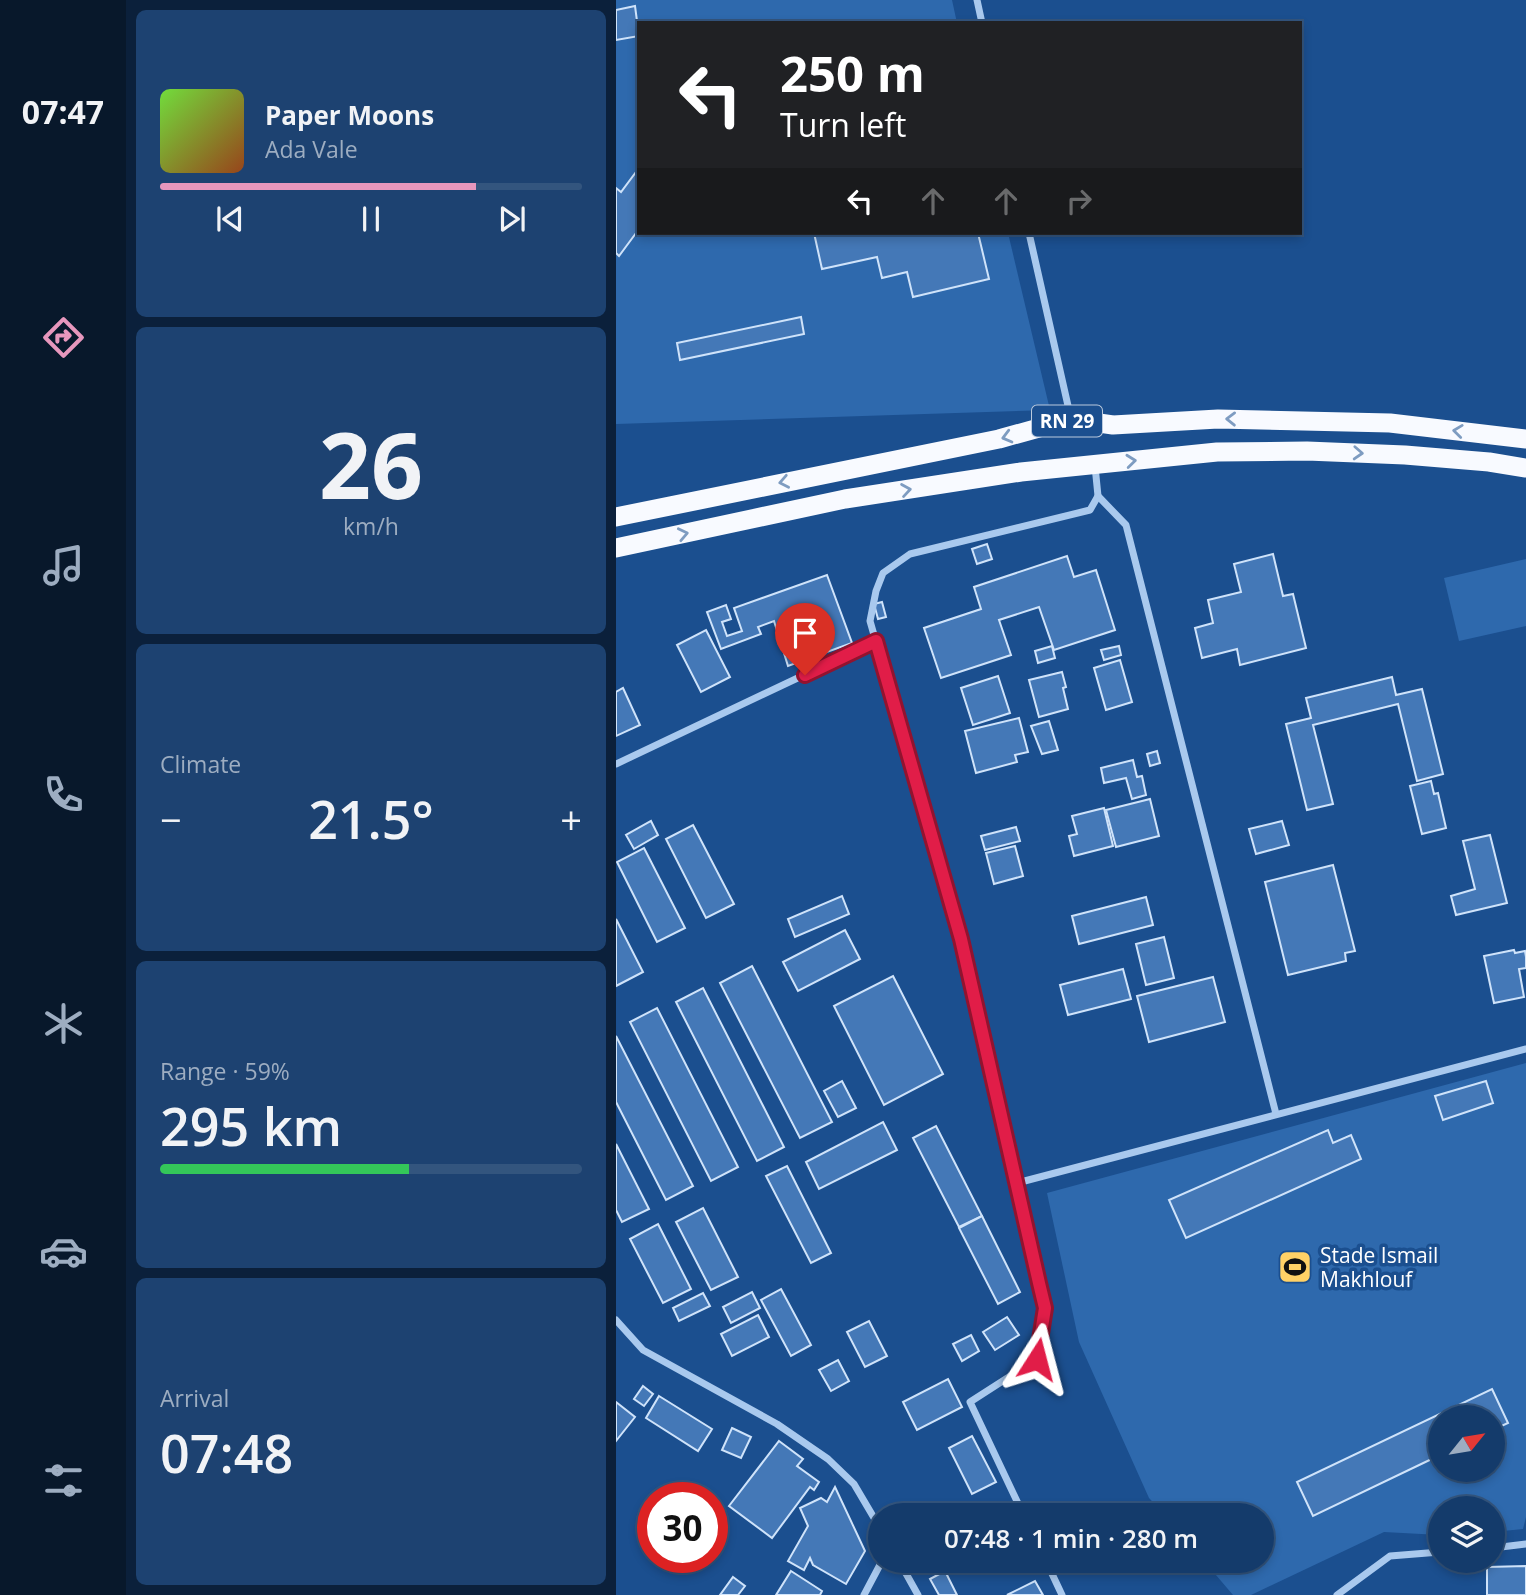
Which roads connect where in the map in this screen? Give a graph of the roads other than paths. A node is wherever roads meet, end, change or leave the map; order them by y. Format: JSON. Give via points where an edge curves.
{"nodes":[{"id":1,"x":977,"y":0,"type":"edge"},
{"id":2,"x":982,"y":21,"type":"edge"},
{"id":3,"x":1030,"y":235,"type":"edge"},
{"id":4,"x":1071,"y":419,"type":"junction"},
{"id":5,"x":1526,"y":439,"type":"edge"},
{"id":6,"x":1095,"y":464,"type":"junction"},
{"id":7,"x":1526,"y":468,"type":"edge"},
{"id":8,"x":1098,"y":496,"type":"junction"},
{"id":9,"x":616,"y":517,"type":"edge"},
{"id":10,"x":616,"y":548,"type":"edge"},
{"id":11,"x":876,"y":641,"type":"junction"},
{"id":12,"x":616,"y":764,"type":"edge"},
{"id":13,"x":1526,"y":1049,"type":"edge"},
{"id":14,"x":1276,"y":1114,"type":"junction"},
{"id":15,"x":1017,"y":1183,"type":"junction"},
{"id":16,"x":616,"y":1320,"type":"edge"},
{"id":17,"x":1018,"y":1503,"type":"edge"},
{"id":18,"x":868,"y":1508,"type":"edge"},
{"id":19,"x":1526,"y":1544,"type":"edge"},
{"id":20,"x":1505,"y":1547,"type":"edge"},
{"id":21,"x":1428,"y":1553,"type":"edge"},
{"id":22,"x":876,"y":1573,"type":"edge"},
{"id":23,"x":906,"y":1573,"type":"edge"},
{"id":24,"x":1052,"y":1573,"type":"edge"},
{"id":25,"x":864,"y":1595,"type":"edge"},
{"id":26,"x":918,"y":1595,"type":"edge"},
{"id":27,"x":1062,"y":1595,"type":"edge"},
{"id":28,"x":1337,"y":1595,"type":"edge"}],
"edges":[{"from":1,"to":2,"type":"street"},
{"from":3,"to":4,"type":"street"},
{"from":5,"to":4,"type":"highway","number":"RN 29","one_way":true,"via":[[1390,423],[1218,419],[1112,425]]},
{"from":4,"to":9,"type":"highway","number":"RN 29","one_way":true,"via":[[999,439]]},
{"from":6,"to":7,"type":"highway","number":"RN 29","one_way":true,"via":[[1217,452],[1307,451]]},
{"from":6,"to":8,"type":"street"},
{"from":10,"to":6,"type":"highway","number":"RN 29","one_way":true,"via":[[845,499]]},
{"from":8,"to":11,"type":"street","via":[[1090,510],[910,554],[883,573],[870,621]]},
{"from":8,"to":14,"type":"street","via":[[1126,525]]},
{"from":11,"to":12,"type":"street"},
{"from":11,"to":15,"type":"street","via":[[961,939]]},
{"from":13,"to":14,"type":"street"},
{"from":14,"to":15,"type":"street"},
{"from":15,"to":17,"type":"street","via":[[1045,1308],[1037,1359],[970,1402]]},
{"from":16,"to":18,"type":"street","via":[[643,1350],[777,1424],[828,1459],[854,1484]]},
{"from":19,"to":20,"type":"street"},
{"from":21,"to":28,"type":"street","via":[[1390,1556]]},
{"from":22,"to":25,"type":"street"},
{"from":23,"to":26,"type":"street"},
{"from":24,"to":27,"type":"street"}]}
